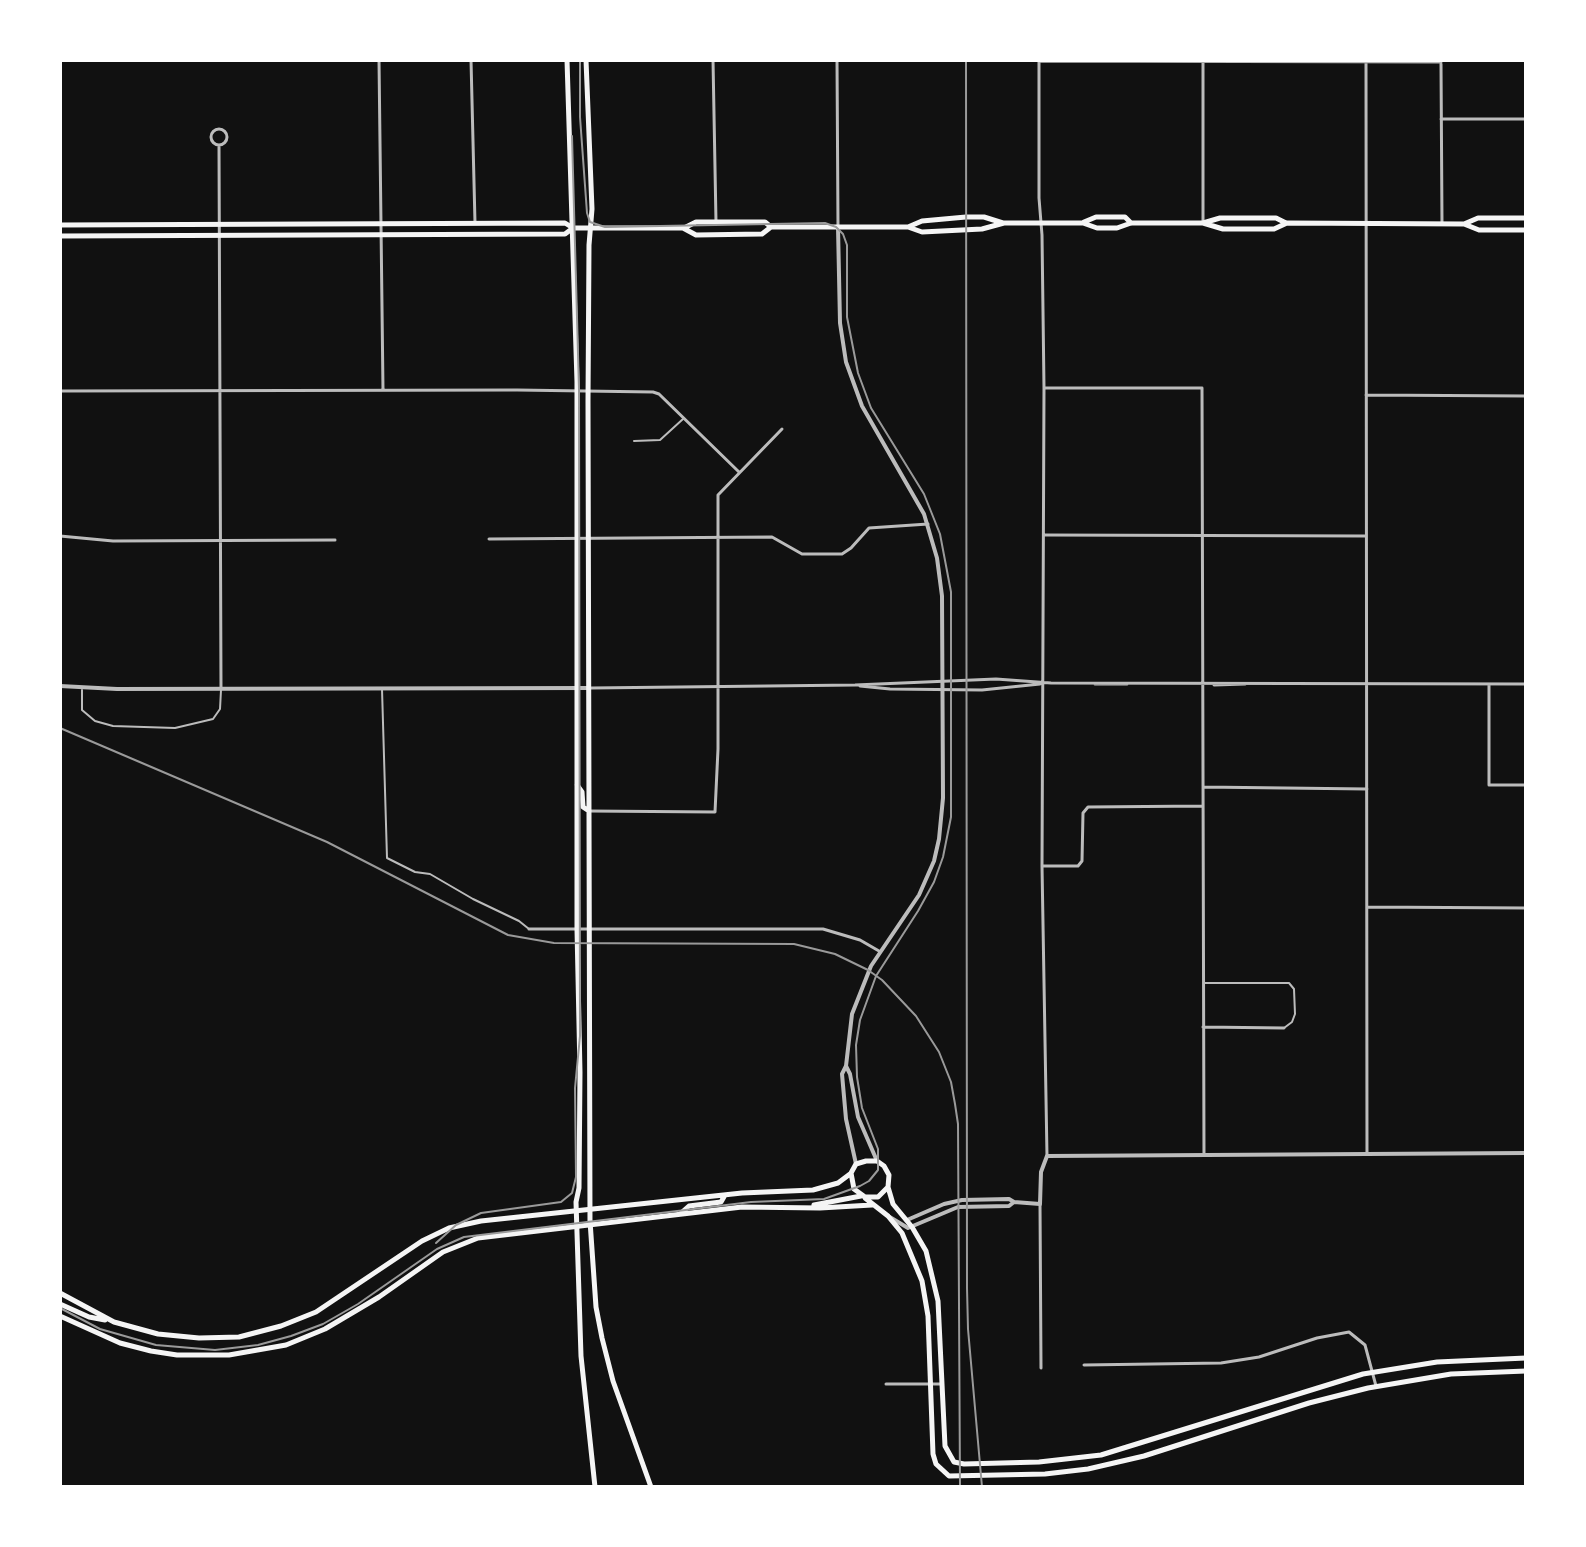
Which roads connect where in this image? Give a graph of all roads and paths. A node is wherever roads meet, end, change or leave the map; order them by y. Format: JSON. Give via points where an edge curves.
{"nodes":[{"id":1,"x":379,"y":60,"type":"edge"},
{"id":2,"x":471,"y":60,"type":"edge"},
{"id":3,"x":567,"y":60,"type":"edge"},
{"id":4,"x":586,"y":60,"type":"edge"},
{"id":5,"x":713,"y":60,"type":"edge"},
{"id":6,"x":837,"y":60,"type":"edge"},
{"id":7,"x":1039,"y":60,"type":"edge"},
{"id":8,"x":1203,"y":61,"type":"edge"},
{"id":9,"x":1366,"y":61,"type":"edge"},
{"id":10,"x":1441,"y":61,"type":"edge"},
{"id":11,"x":1441,"y":119,"type":"junction"},
{"id":12,"x":1526,"y":119,"type":"edge"},
{"id":13,"x":219,"y":145,"type":"junction"},
{"id":14,"x":1526,"y":218,"type":"edge"},
{"id":15,"x":716,"y":222,"type":"junction"},
{"id":16,"x":381,"y":223,"type":"junction"},
{"id":17,"x":475,"y":223,"type":"junction"},
{"id":18,"x":1004,"y":223,"type":"junction"},
{"id":19,"x":1041,"y":223,"type":"junction"},
{"id":20,"x":1083,"y":223,"type":"junction"},
{"id":21,"x":1131,"y":223,"type":"junction"},
{"id":22,"x":1203,"y":223,"type":"junction"},
{"id":23,"x":1287,"y":223,"type":"junction"},
{"id":24,"x":1367,"y":223,"type":"junction"},
{"id":25,"x":1442,"y":224,"type":"junction"},
{"id":26,"x":1464,"y":224,"type":"junction"},
{"id":27,"x":60,"y":225,"type":"edge"},
{"id":28,"x":220,"y":225,"type":"junction"},
{"id":29,"x":771,"y":227,"type":"junction"},
{"id":30,"x":838,"y":227,"type":"junction"},
{"id":31,"x":908,"y":227,"type":"junction"},
{"id":32,"x":573,"y":228,"type":"junction"},
{"id":33,"x":590,"y":228,"type":"junction"},
{"id":34,"x":683,"y":228,"type":"junction"},
{"id":35,"x":1526,"y":230,"type":"edge"},
{"id":36,"x":220,"y":235,"type":"junction"},
{"id":37,"x":381,"y":235,"type":"junction"},
{"id":38,"x":60,"y":236,"type":"edge"},
{"id":39,"x":1044,"y":388,"type":"junction"},
{"id":40,"x":383,"y":390,"type":"junction"},
{"id":41,"x":577,"y":390,"type":"junction"},
{"id":42,"x":588,"y":390,"type":"junction"},
{"id":43,"x":60,"y":391,"type":"edge"},
{"id":44,"x":221,"y":391,"type":"junction"},
{"id":45,"x":1366,"y":395,"type":"junction"},
{"id":46,"x":1526,"y":396,"type":"edge"},
{"id":47,"x":683,"y":419,"type":"junction"},
{"id":48,"x":782,"y":429,"type":"dead end"},
{"id":49,"x":634,"y":441,"type":"dead end"},
{"id":50,"x":739,"y":472,"type":"junction"},
{"id":51,"x":928,"y":524,"type":"junction"},
{"id":52,"x":1045,"y":535,"type":"junction"},
{"id":53,"x":60,"y":536,"type":"edge"},
{"id":54,"x":1204,"y":536,"type":"junction"},
{"id":55,"x":1366,"y":536,"type":"junction"},
{"id":56,"x":717,"y":537,"type":"junction"},
{"id":57,"x":577,"y":538,"type":"junction"},
{"id":58,"x":588,"y":538,"type":"junction"},
{"id":59,"x":489,"y":539,"type":"dead end"},
{"id":60,"x":221,"y":540,"type":"junction"},
{"id":61,"x":335,"y":540,"type":"dead end"},
{"id":62,"x":941,"y":680,"type":"junction"},
{"id":63,"x":1043,"y":683,"type":"junction"},
{"id":64,"x":1204,"y":684,"type":"junction"},
{"id":65,"x":1367,"y":684,"type":"junction"},
{"id":66,"x":1489,"y":684,"type":"junction"},
{"id":67,"x":1526,"y":684,"type":"edge"},
{"id":68,"x":718,"y":685,"type":"junction"},
{"id":69,"x":855,"y":685,"type":"junction"},
{"id":70,"x":60,"y":686,"type":"edge"},
{"id":71,"x":82,"y":688,"type":"junction"},
{"id":72,"x":221,"y":688,"type":"junction"},
{"id":73,"x":382,"y":688,"type":"junction"},
{"id":74,"x":577,"y":688,"type":"junction"},
{"id":75,"x":589,"y":688,"type":"junction"},
{"id":76,"x":941,"y":691,"type":"junction"},
{"id":77,"x":577,"y":785,"type":"junction"},
{"id":78,"x":1526,"y":785,"type":"edge"},
{"id":79,"x":1203,"y":787,"type":"junction"},
{"id":80,"x":1367,"y":789,"type":"junction"},
{"id":81,"x":1203,"y":806,"type":"junction"},
{"id":82,"x":589,"y":811,"type":"junction"},
{"id":83,"x":1042,"y":866,"type":"junction"},
{"id":84,"x":1367,"y":907,"type":"junction"},
{"id":85,"x":1526,"y":908,"type":"edge"},
{"id":86,"x":529,"y":929,"type":"joint"},
{"id":87,"x":577,"y":929,"type":"junction"},
{"id":88,"x":588,"y":929,"type":"junction"},
{"id":89,"x":879,"y":951,"type":"junction"},
{"id":90,"x":1203,"y":983,"type":"junction"},
{"id":91,"x":1203,"y":1027,"type":"junction"},
{"id":92,"x":1284,"y":1028,"type":"joint"},
{"id":93,"x":846,"y":1066,"type":"junction"},
{"id":94,"x":1526,"y":1153,"type":"edge"},
{"id":95,"x":1367,"y":1154,"type":"junction"},
{"id":96,"x":1204,"y":1155,"type":"junction"},
{"id":97,"x":1047,"y":1156,"type":"junction"},
{"id":98,"x":877,"y":1161,"type":"junction"},
{"id":99,"x":856,"y":1164,"type":"junction"},
{"id":100,"x":851,"y":1173,"type":"junction"},
{"id":101,"x":888,"y":1187,"type":"junction"},
{"id":102,"x":725,"y":1195,"type":"junction"},
{"id":103,"x":863,"y":1196,"type":"junction"},
{"id":104,"x":1014,"y":1202,"type":"junction"},
{"id":105,"x":1040,"y":1204,"type":"junction"},
{"id":106,"x":873,"y":1205,"type":"junction"},
{"id":107,"x":805,"y":1206,"type":"junction"},
{"id":108,"x":590,"y":1210,"type":"junction"},
{"id":109,"x":576,"y":1211,"type":"junction"},
{"id":110,"x":679,"y":1214,"type":"junction"},
{"id":111,"x":888,"y":1216,"type":"junction"},
{"id":112,"x":906,"y":1220,"type":"junction"},
{"id":113,"x":590,"y":1223,"type":"junction"},
{"id":114,"x":577,"y":1225,"type":"junction"},
{"id":115,"x":912,"y":1227,"type":"junction"},
{"id":116,"x":60,"y":1293,"type":"edge"},
{"id":117,"x":60,"y":1304,"type":"edge"},
{"id":118,"x":60,"y":1316,"type":"edge"},
{"id":119,"x":114,"y":1322,"type":"junction"},
{"id":120,"x":1526,"y":1358,"type":"edge"},
{"id":121,"x":1084,"y":1365,"type":"dead end"},
{"id":122,"x":1041,"y":1368,"type":"dead end"},
{"id":123,"x":1526,"y":1371,"type":"edge"},
{"id":124,"x":1373,"y":1372,"type":"junction"},
{"id":125,"x":886,"y":1384,"type":"dead end"},
{"id":126,"x":942,"y":1384,"type":"junction"},
{"id":127,"x":930,"y":1385,"type":"junction"},
{"id":128,"x":1376,"y":1386,"type":"junction"},
{"id":129,"x":595,"y":1487,"type":"edge"},
{"id":130,"x":651,"y":1487,"type":"edge"}],
"edges":[{"from":1,"to":16,"type":"street"},
{"from":2,"to":17,"type":"street"},
{"from":3,"to":32,"type":"main road"},
{"from":4,"to":33,"type":"main road"},
{"from":5,"to":15,"type":"street"},
{"from":6,"to":30,"type":"street"},
{"from":7,"to":8,"type":"street"},
{"from":7,"to":19,"type":"street"},
{"from":8,"to":9,"type":"street"},
{"from":8,"to":22,"type":"street"},
{"from":9,"to":10,"type":"street"},
{"from":9,"to":24,"type":"street"},
{"from":10,"to":11,"type":"street"},
{"from":11,"to":12,"type":"street"},
{"from":11,"to":25,"type":"street"},
{"from":13,"to":13,"type":"street","via":[[228,136],[219,128],[211,138]]},
{"from":13,"to":28,"type":"street"},
{"from":14,"to":26,"type":"main road","via":[[1478,218]]},
{"from":15,"to":29,"type":"main road","via":[[765,222]]},
{"from":15,"to":34,"type":"main road"},
{"from":16,"to":17,"type":"main road"},
{"from":16,"to":28,"type":"main road"},
{"from":16,"to":37,"type":"street"},
{"from":17,"to":32,"type":"main road","via":[[565,223]]},
{"from":18,"to":19,"type":"main road"},
{"from":18,"to":31,"type":"main road","via":[[922,232]]},
{"from":18,"to":31,"type":"main road","via":[[966,217]]},
{"from":19,"to":20,"type":"main road"},
{"from":19,"to":39,"type":"street"},
{"from":20,"to":21,"type":"main road","via":[[1097,228]]},
{"from":20,"to":21,"type":"main road","via":[[1096,217],[1125,217]]},
{"from":21,"to":22,"type":"main road"},
{"from":22,"to":23,"type":"main road","via":[[1276,218]]},
{"from":22,"to":23,"type":"main road","via":[[1223,229],[1274,229]]},
{"from":23,"to":24,"type":"main road"},
{"from":24,"to":25,"type":"main road"},
{"from":24,"to":45,"type":"street"},
{"from":25,"to":26,"type":"main road"},
{"from":26,"to":35,"type":"main road","via":[[1479,230]]},
{"from":27,"to":28,"type":"main road"},
{"from":28,"to":36,"type":"street"},
{"from":29,"to":30,"type":"main road"},
{"from":29,"to":34,"type":"main road","via":[[762,234],[696,235]]},
{"from":30,"to":31,"type":"main road"},
{"from":30,"to":51,"type":"street","via":[[840,323],[851,378]]},
{"from":32,"to":33,"type":"main road"},
{"from":32,"to":37,"type":"main road","via":[[565,234]]},
{"from":32,"to":41,"type":"main road"},
{"from":33,"to":34,"type":"main road"},
{"from":33,"to":42,"type":"main road"},
{"from":36,"to":37,"type":"main road"},
{"from":36,"to":38,"type":"main road"},
{"from":36,"to":44,"type":"street"},
{"from":37,"to":40,"type":"street"},
{"from":39,"to":52,"type":"street"},
{"from":39,"to":54,"type":"street","via":[[1202,388]]},
{"from":40,"to":41,"type":"street"},
{"from":40,"to":44,"type":"street"},
{"from":41,"to":42,"type":"street"},
{"from":41,"to":57,"type":"main road"},
{"from":42,"to":47,"type":"street","via":[[653,392]]},
{"from":42,"to":58,"type":"main road"},
{"from":43,"to":44,"type":"street"},
{"from":44,"to":60,"type":"street"},
{"from":45,"to":46,"type":"street"},
{"from":45,"to":55,"type":"street"},
{"from":47,"to":49,"type":"street","via":[[660,440]]},
{"from":47,"to":50,"type":"street"},
{"from":48,"to":50,"type":"street"},
{"from":50,"to":56,"type":"street","via":[[718,495]]},
{"from":51,"to":56,"type":"street","via":[[869,528],[842,554],[802,554],[772,537]]},
{"from":51,"to":62,"type":"street","via":[[941,575]]},
{"from":52,"to":54,"type":"street"},
{"from":52,"to":63,"type":"street"},
{"from":53,"to":60,"type":"street"},
{"from":54,"to":55,"type":"street"},
{"from":54,"to":64,"type":"street"},
{"from":55,"to":65,"type":"street"},
{"from":56,"to":58,"type":"street"},
{"from":56,"to":68,"type":"street"},
{"from":57,"to":58,"type":"street"},
{"from":57,"to":59,"type":"street"},
{"from":57,"to":74,"type":"main road"},
{"from":58,"to":75,"type":"main road"},
{"from":60,"to":61,"type":"street"},
{"from":60,"to":72,"type":"street"},
{"from":62,"to":63,"type":"street"},
{"from":62,"to":69,"type":"street"},
{"from":62,"to":76,"type":"street"},
{"from":63,"to":64,"type":"street"},
{"from":63,"to":76,"type":"street"},
{"from":63,"to":83,"type":"street"},
{"from":64,"to":65,"type":"street"},
{"from":64,"to":79,"type":"street"},
{"from":65,"to":66,"type":"street"},
{"from":65,"to":80,"type":"street"},
{"from":66,"to":67,"type":"street"},
{"from":66,"to":78,"type":"street","via":[[1489,785]]},
{"from":68,"to":69,"type":"street"},
{"from":68,"to":75,"type":"street"},
{"from":68,"to":82,"type":"street","via":[[715,812]]},
{"from":69,"to":76,"type":"street"},
{"from":70,"to":71,"type":"street"},
{"from":71,"to":72,"type":"street"},
{"from":71,"to":72,"type":"street","via":[[82,710],[95,721],[175,728],[213,719],[220,709]]},
{"from":72,"to":73,"type":"street"},
{"from":73,"to":74,"type":"street"},
{"from":73,"to":86,"type":"street","via":[[387,858],[430,874]]},
{"from":74,"to":75,"type":"street"},
{"from":74,"to":77,"type":"main road"},
{"from":75,"to":82,"type":"main road"},
{"from":76,"to":89,"type":"street","via":[[943,798],[937,850],[908,915]]},
{"from":77,"to":82,"type":"main road"},
{"from":77,"to":87,"type":"main road"},
{"from":79,"to":80,"type":"street"},
{"from":79,"to":81,"type":"street"},
{"from":80,"to":84,"type":"street"},
{"from":81,"to":83,"type":"street","via":[[1088,807],[1083,813],[1082,861],[1078,866]]},
{"from":81,"to":90,"type":"street"},
{"from":82,"to":88,"type":"main road"},
{"from":83,"to":97,"type":"street"},
{"from":84,"to":85,"type":"street"},
{"from":84,"to":95,"type":"street"},
{"from":86,"to":87,"type":"street"},
{"from":87,"to":88,"type":"street"},
{"from":87,"to":109,"type":"main road"},
{"from":88,"to":89,"type":"street","via":[[823,929]]},
{"from":88,"to":108,"type":"main road"},
{"from":89,"to":93,"type":"street","via":[[856,1001]]},
{"from":90,"to":91,"type":"street"},
{"from":90,"to":92,"type":"street","via":[[1289,983],[1295,1014]]},
{"from":91,"to":92,"type":"street"},
{"from":91,"to":96,"type":"street"},
{"from":93,"to":98,"type":"street","via":[[858,1117]]},
{"from":93,"to":99,"type":"street","via":[[846,1119]]},
{"from":94,"to":95,"type":"street"},
{"from":95,"to":96,"type":"street"},
{"from":96,"to":97,"type":"street"},
{"from":97,"to":105,"type":"street"},
{"from":98,"to":99,"type":"main road"},
{"from":98,"to":101,"type":"main road","via":[[887,1170]]},
{"from":99,"to":100,"type":"main road"},
{"from":100,"to":102,"type":"main road","via":[[821,1189]]},
{"from":100,"to":103,"type":"main road","via":[[854,1189]]},
{"from":101,"to":103,"type":"main road","via":[[878,1197]]},
{"from":101,"to":112,"type":"main road"},
{"from":102,"to":108,"type":"main road"},
{"from":102,"to":110,"type":"main road","via":[[721,1202],[689,1206]]},
{"from":103,"to":106,"type":"main road"},
{"from":103,"to":107,"type":"main road"},
{"from":104,"to":105,"type":"street"},
{"from":104,"to":112,"type":"street","via":[[958,1201]]},
{"from":104,"to":115,"type":"street","via":[[945,1210]]},
{"from":105,"to":122,"type":"street"},
{"from":106,"to":107,"type":"main road"},
{"from":106,"to":111,"type":"main road"},
{"from":107,"to":110,"type":"main road"},
{"from":108,"to":109,"type":"main road"},
{"from":108,"to":113,"type":"main road"},
{"from":109,"to":114,"type":"main road"},
{"from":109,"to":119,"type":"main road","via":[[449,1228],[329,1305],[239,1337],[180,1337]]},
{"from":110,"to":113,"type":"main road"},
{"from":111,"to":115,"type":"street"},
{"from":111,"to":127,"type":"main road","via":[[909,1244],[922,1281]]},
{"from":112,"to":115,"type":"main road"},
{"from":113,"to":114,"type":"main road"},
{"from":113,"to":130,"type":"main road","via":[[599,1323],[610,1371]]},
{"from":114,"to":118,"type":"main road","via":[[467,1241],[342,1321],[264,1350],[211,1356],[151,1351]]},
{"from":114,"to":129,"type":"main road","via":[[579,1319]]},
{"from":115,"to":126,"type":"main road","via":[[926,1251],[937,1290]]},
{"from":116,"to":119,"type":"main road"},
{"from":117,"to":119,"type":"main road"},
{"from":120,"to":124,"type":"main road","via":[[1437,1362]]},
{"from":121,"to":124,"type":"street","via":[[1221,1363],[1345,1332],[1365,1345]]},
{"from":123,"to":128,"type":"main road","via":[[1451,1374]]},
{"from":124,"to":126,"type":"main road","via":[[1109,1453],[993,1464],[949,1458]]},
{"from":124,"to":128,"type":"street"},
{"from":125,"to":127,"type":"street"},
{"from":126,"to":127,"type":"street"},
{"from":127,"to":128,"type":"main road","via":[[934,1460],[946,1475],[963,1477],[1107,1465]]}]}
